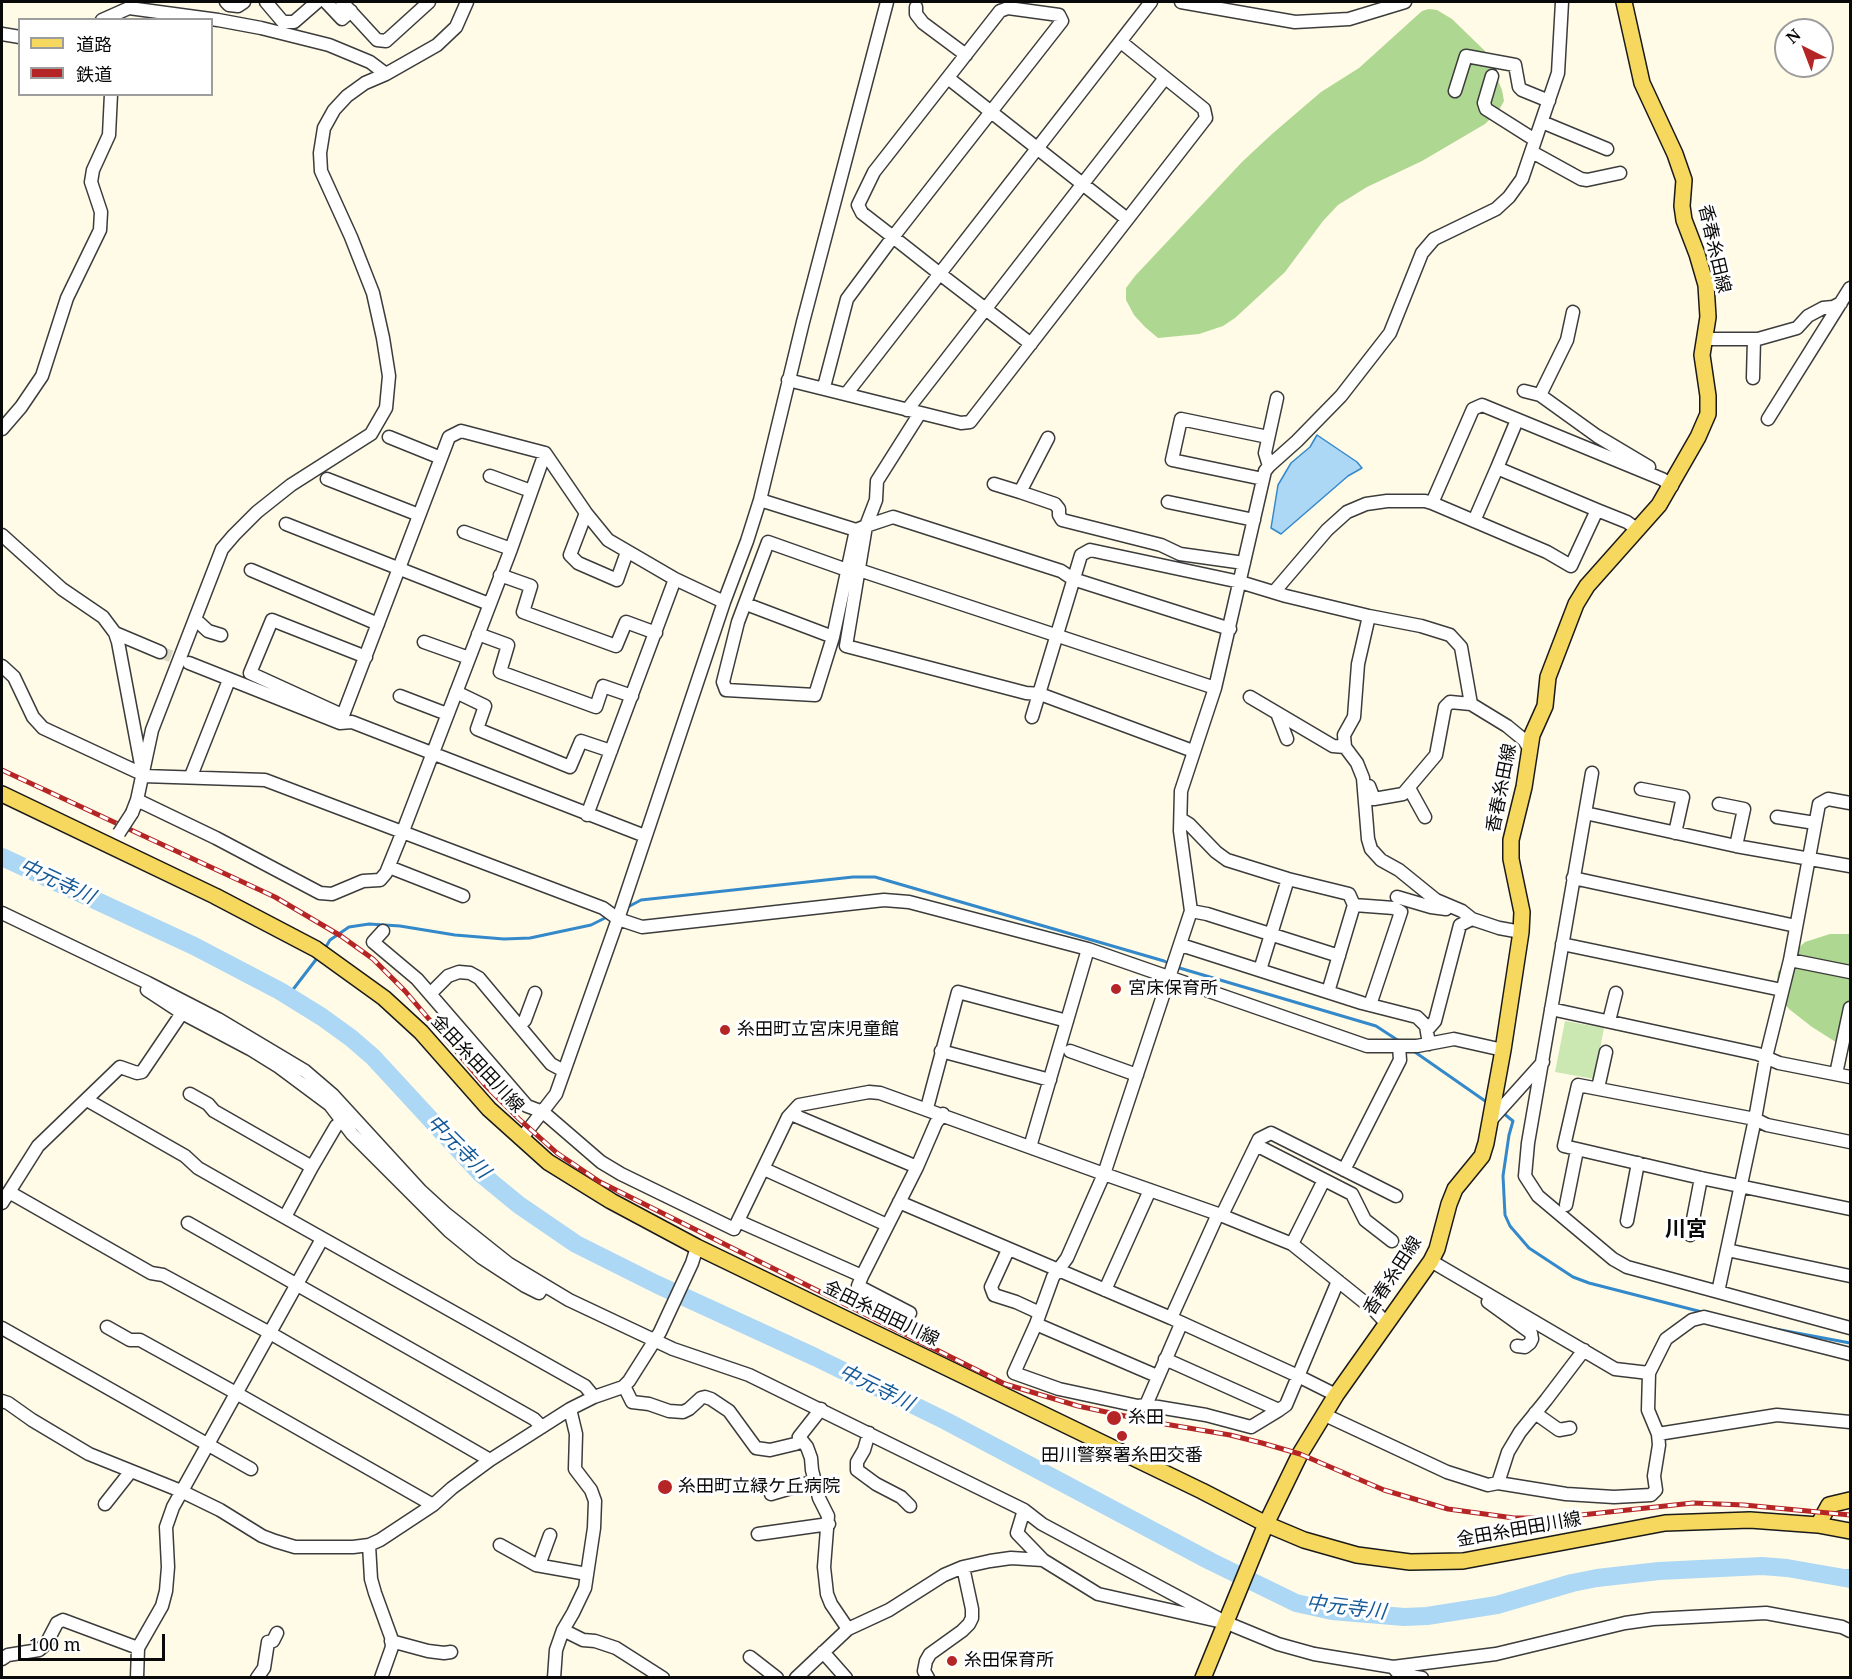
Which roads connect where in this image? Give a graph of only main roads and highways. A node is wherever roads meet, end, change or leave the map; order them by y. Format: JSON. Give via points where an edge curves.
{"nodes":[{"id":1,"x":1624,"y":2,"type":"edge"},
{"id":2,"x":2,"y":794,"type":"edge"},
{"id":3,"x":1851,"y":1500,"type":"edge"},
{"id":4,"x":1818,"y":1524,"type":"junction"},
{"id":5,"x":1264,"y":1530,"type":"junction"},
{"id":6,"x":1851,"y":1531,"type":"edge"},
{"id":7,"x":1203,"y":1677,"type":"edge"}],
"edges":[{"from":1,"to":5,"type":"main road","name":"香春糸田線","via":[[1642,83],[1684,180],[1684,220],[1706,285],[1708,317],[1702,354],[1708,414],[1659,505],[1587,586],[1576,604],[1548,677],[1545,706],[1532,735],[1511,840],[1522,912],[1521,932],[1482,1156],[1455,1189],[1431,1261],[1336,1395],[1300,1454]]},
{"from":2,"to":5,"type":"main road","name":"金田糸田田川線","via":[[115,840],[316,949],[358,978],[421,1032],[521,1139],[549,1162],[611,1201],[697,1247],[1181,1481]]},
{"from":3,"to":4,"type":"main road","via":[[1829,1505]]},
{"from":4,"to":5,"type":"main road","name":"金田糸田田川線","via":[[1750,1520],[1665,1523],[1463,1562],[1410,1562],[1357,1555]]},
{"from":4,"to":6,"type":"main road","name":"金田糸田田川線"},
{"from":5,"to":7,"type":"main road","name":"香春糸田線"}]}
